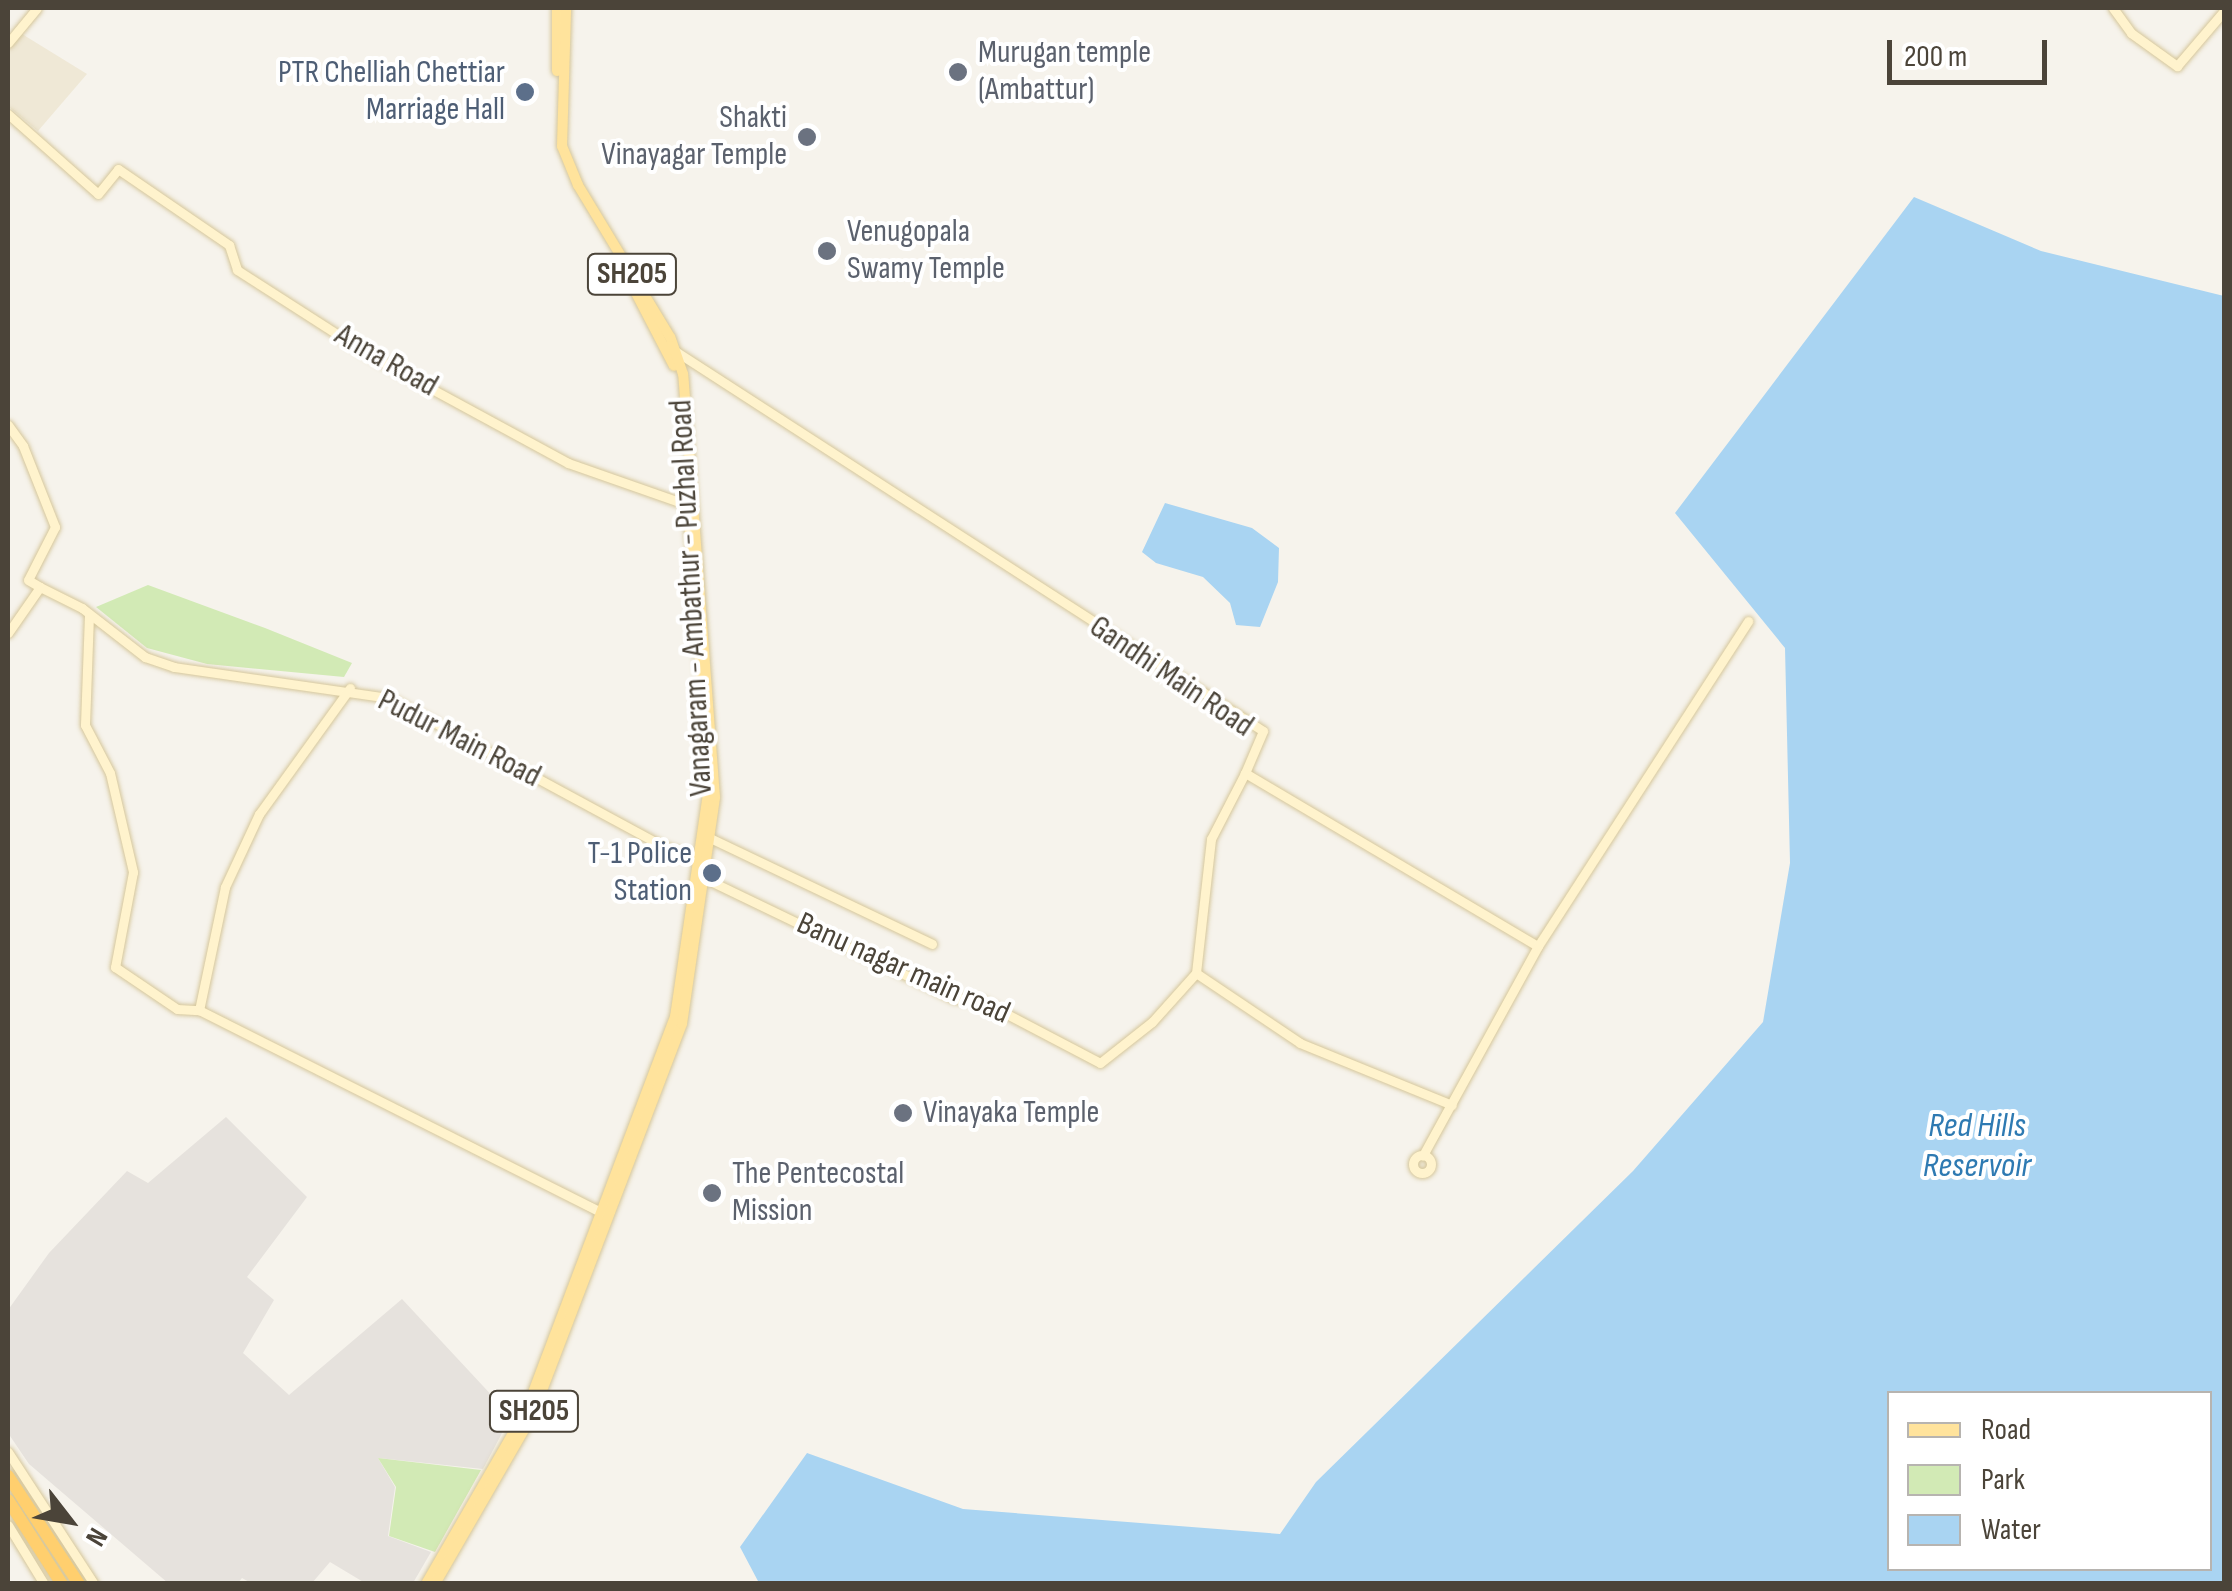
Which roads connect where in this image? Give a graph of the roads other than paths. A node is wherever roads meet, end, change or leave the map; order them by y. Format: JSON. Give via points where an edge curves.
{"nodes":[{"id":1,"x":37,"y":8,"type":"edge"},
{"id":2,"x":557,"y":8,"type":"edge"},
{"id":3,"x":566,"y":8,"type":"edge"},
{"id":4,"x":2113,"y":8,"type":"edge"},
{"id":5,"x":2224,"y":11,"type":"edge"},
{"id":6,"x":8,"y":43,"type":"edge"},
{"id":7,"x":8,"y":114,"type":"edge"},
{"id":8,"x":670,"y":347,"type":"junction"},
{"id":9,"x":8,"y":425,"type":"edge"},
{"id":10,"x":688,"y":505,"type":"junction"},
{"id":11,"x":40,"y":587,"type":"junction"},
{"id":12,"x":90,"y":615,"type":"junction"},
{"id":13,"x":1748,"y":621,"type":"dead end"},
{"id":14,"x":8,"y":632,"type":"edge"},
{"id":15,"x":350,"y":688,"type":"junction"},
{"id":16,"x":1245,"y":772,"type":"junction"},
{"id":17,"x":710,"y":838,"type":"junction"},
{"id":18,"x":702,"y":859,"type":"junction"},
{"id":19,"x":704,"y":878,"type":"junction"},
{"id":20,"x":932,"y":944,"type":"dead end"},
{"id":21,"x":1538,"y":946,"type":"junction"},
{"id":22,"x":1196,"y":972,"type":"junction"},
{"id":23,"x":199,"y":1010,"type":"junction"},
{"id":24,"x":1452,"y":1105,"type":"junction"},
{"id":25,"x":1424,"y":1155,"type":"dead end"},
{"id":26,"x":604,"y":1220,"type":"junction"},
{"id":27,"x":8,"y":1452,"type":"edge"},
{"id":28,"x":8,"y":1476,"type":"edge"},
{"id":29,"x":8,"y":1500,"type":"edge"},
{"id":30,"x":8,"y":1525,"type":"edge"},
{"id":31,"x":44,"y":1584,"type":"edge"},
{"id":32,"x":62,"y":1584,"type":"edge"},
{"id":33,"x":79,"y":1584,"type":"edge"},
{"id":34,"x":94,"y":1584,"type":"edge"},
{"id":35,"x":426,"y":1584,"type":"edge"},
{"id":36,"x":436,"y":1584,"type":"edge"}],
"edges":[{"from":1,"to":6,"type":"street"},
{"from":2,"to":8,"type":"main road","name":"Vanagaram - Ambathur - Puzhal Road","number":"SH205","via":[[560,161]]},
{"from":3,"to":8,"type":"main road","name":"Vanagaram - Ambathur - Puzhal Road","number":"SH205","via":[[562,146]]},
{"from":4,"to":5,"type":"street","via":[[2130,32],[2176,66]]},
{"from":7,"to":10,"type":"street","name":"Anna Road","via":[[98,194],[118,169],[229,244],[237,270],[371,356],[582,469]]},
{"from":8,"to":10,"type":"main road","name":"Vanagaram - Ambathur - Puzhal Road","number":"SH205","via":[[679,380]]},
{"from":8,"to":16,"type":"street","name":"Gandhi Main Road","via":[[1125,648],[1264,732]]},
{"from":8,"to":17,"type":"main road","name":"Vanagaram - Ambathur - Puzhal Road","number":"SH205","via":[[683,374],[698,546],[716,778]]},
{"from":9,"to":11,"type":"street","name":"Pudur Main Road","via":[[55,523],[28,580]]},
{"from":10,"to":18,"type":"main road","name":"Vanagaram - Ambathur - Puzhal Road","number":"SH205","via":[[709,786]]},
{"from":11,"to":12,"type":"street","name":"Pudur Main Road"},
{"from":11,"to":14,"type":"street"},
{"from":12,"to":15,"type":"street","name":"Pudur Main Road","via":[[145,657],[187,671]]},
{"from":12,"to":23,"type":"street","via":[[83,655],[85,724],[110,773],[133,872],[115,966],[177,1009]]},
{"from":13,"to":21,"type":"street"},
{"from":15,"to":18,"type":"street","name":"Pudur Main Road","via":[[389,698],[664,847]]},
{"from":15,"to":23,"type":"street","via":[[259,814],[233,870]]},
{"from":16,"to":21,"type":"street","name":"Gandhi Main Road"},
{"from":16,"to":22,"type":"street","via":[[1211,838]]},
{"from":17,"to":18,"type":"main road","name":"Vanagaram - Ambathur - Puzhal Road"},
{"from":17,"to":20,"type":"street"},
{"from":18,"to":19,"type":"main road"},
{"from":18,"to":26,"type":"main road","name":"Vanagaram - Ambathur - Puzhal Road","number":"SH205","via":[[674,1017]]},
{"from":19,"to":22,"type":"street","name":"Banu nagar main road","via":[[953,998],[982,1001],[1100,1063],[1152,1022]]},
{"from":19,"to":26,"type":"main road","via":[[682,1024]]},
{"from":21,"to":24,"type":"street"},
{"from":22,"to":24,"type":"street","via":[[1300,1043]]},
{"from":23,"to":26,"type":"street"},
{"from":24,"to":25,"type":"street"},
{"from":26,"to":35,"type":"main road","name":"Vanagaram - Ambathur - Puzhal Road","number":"SH205","via":[[526,1411]]},
{"from":26,"to":36,"type":"main road","name":"Vanagaram - Ambathur - Puzhal Road","number":"SH205","via":[[533,1414]]},
{"from":27,"to":34,"type":"street"},
{"from":28,"to":33,"type":"highway"},
{"from":29,"to":32,"type":"highway"},
{"from":30,"to":31,"type":"street"}]}
